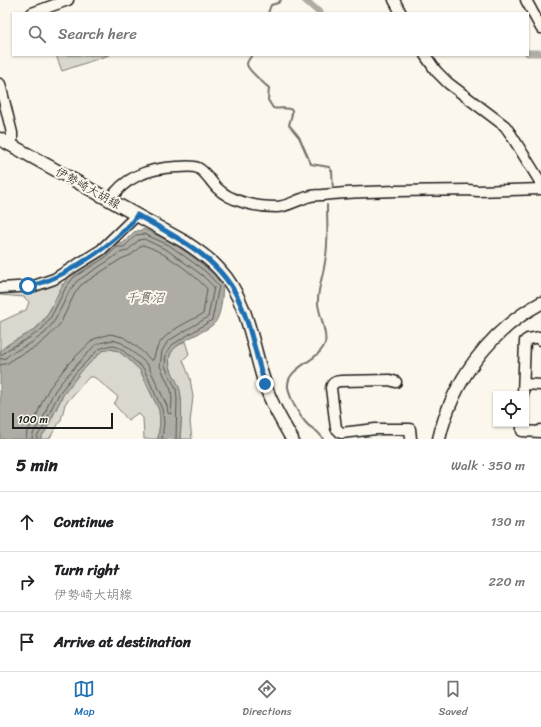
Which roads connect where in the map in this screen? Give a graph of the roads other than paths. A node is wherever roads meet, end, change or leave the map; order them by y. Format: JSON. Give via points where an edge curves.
{"nodes":[{"id":1,"x":68,"y":0,"type":"edge"},
{"id":2,"x":394,"y":0,"type":"edge"},
{"id":3,"x":526,"y":0,"type":"edge"},
{"id":4,"x":35,"y":12,"type":"edge"},
{"id":5,"x":400,"y":12,"type":"edge"},
{"id":6,"x":541,"y":28,"type":"edge"},
{"id":7,"x":426,"y":57,"type":"edge"},
{"id":8,"x":0,"y":84,"type":"edge"},
{"id":9,"x":4,"y":142,"type":"edge"},
{"id":10,"x":541,"y":183,"type":"edge"},
{"id":11,"x":541,"y":189,"type":"edge"},
{"id":12,"x":110,"y":200,"type":"junction"},
{"id":13,"x":137,"y":215,"type":"junction"},
{"id":14,"x":0,"y":288,"type":"edge"},
{"id":15,"x":541,"y":303,"type":"edge"},
{"id":16,"x":541,"y":340,"type":"edge"},
{"id":17,"x":396,"y":382,"type":"dead end"},
{"id":18,"x":541,"y":385,"type":"edge"},
{"id":19,"x":523,"y":389,"type":"edge"},
{"id":20,"x":522,"y":427,"type":"edge"},
{"id":21,"x":541,"y":430,"type":"edge"},
{"id":22,"x":292,"y":439,"type":"edge"},
{"id":23,"x":411,"y":439,"type":"edge"},
{"id":24,"x":440,"y":439,"type":"edge"}],
"edges":[{"from":1,"to":4,"type":"street"},
{"from":2,"to":5,"type":"street"},
{"from":3,"to":6,"type":"street"},
{"from":7,"to":10,"type":"street","via":[[448,83],[505,126]]},
{"from":8,"to":9,"type":"street","via":[[12,133],[12,140]]},
{"from":9,"to":12,"type":"main road","name":"伊勢崎大胡線"},
{"from":11,"to":12,"type":"street","via":[[336,193],[308,196],[282,206],[264,206],[228,196],[193,166],[140,174],[124,184]]},
{"from":12,"to":13,"type":"main road","name":"伊勢崎大胡線"},
{"from":13,"to":14,"type":"street","via":[[101,250],[54,279],[34,286]]},
{"from":13,"to":22,"type":"main road","name":"伊勢崎大胡線","via":[[194,248],[214,263],[227,279],[242,305],[269,395]]},
{"from":15,"to":24,"type":"main road","via":[[502,330],[479,355],[452,400]]},
{"from":16,"to":19,"type":"street","via":[[540,337],[525,341]]},
{"from":17,"to":23,"type":"street","via":[[341,381],[332,385],[336,428],[341,433],[410,429]]},
{"from":18,"to":19,"type":"street"},
{"from":20,"to":21,"type":"street","via":[[522,431]]}]}
